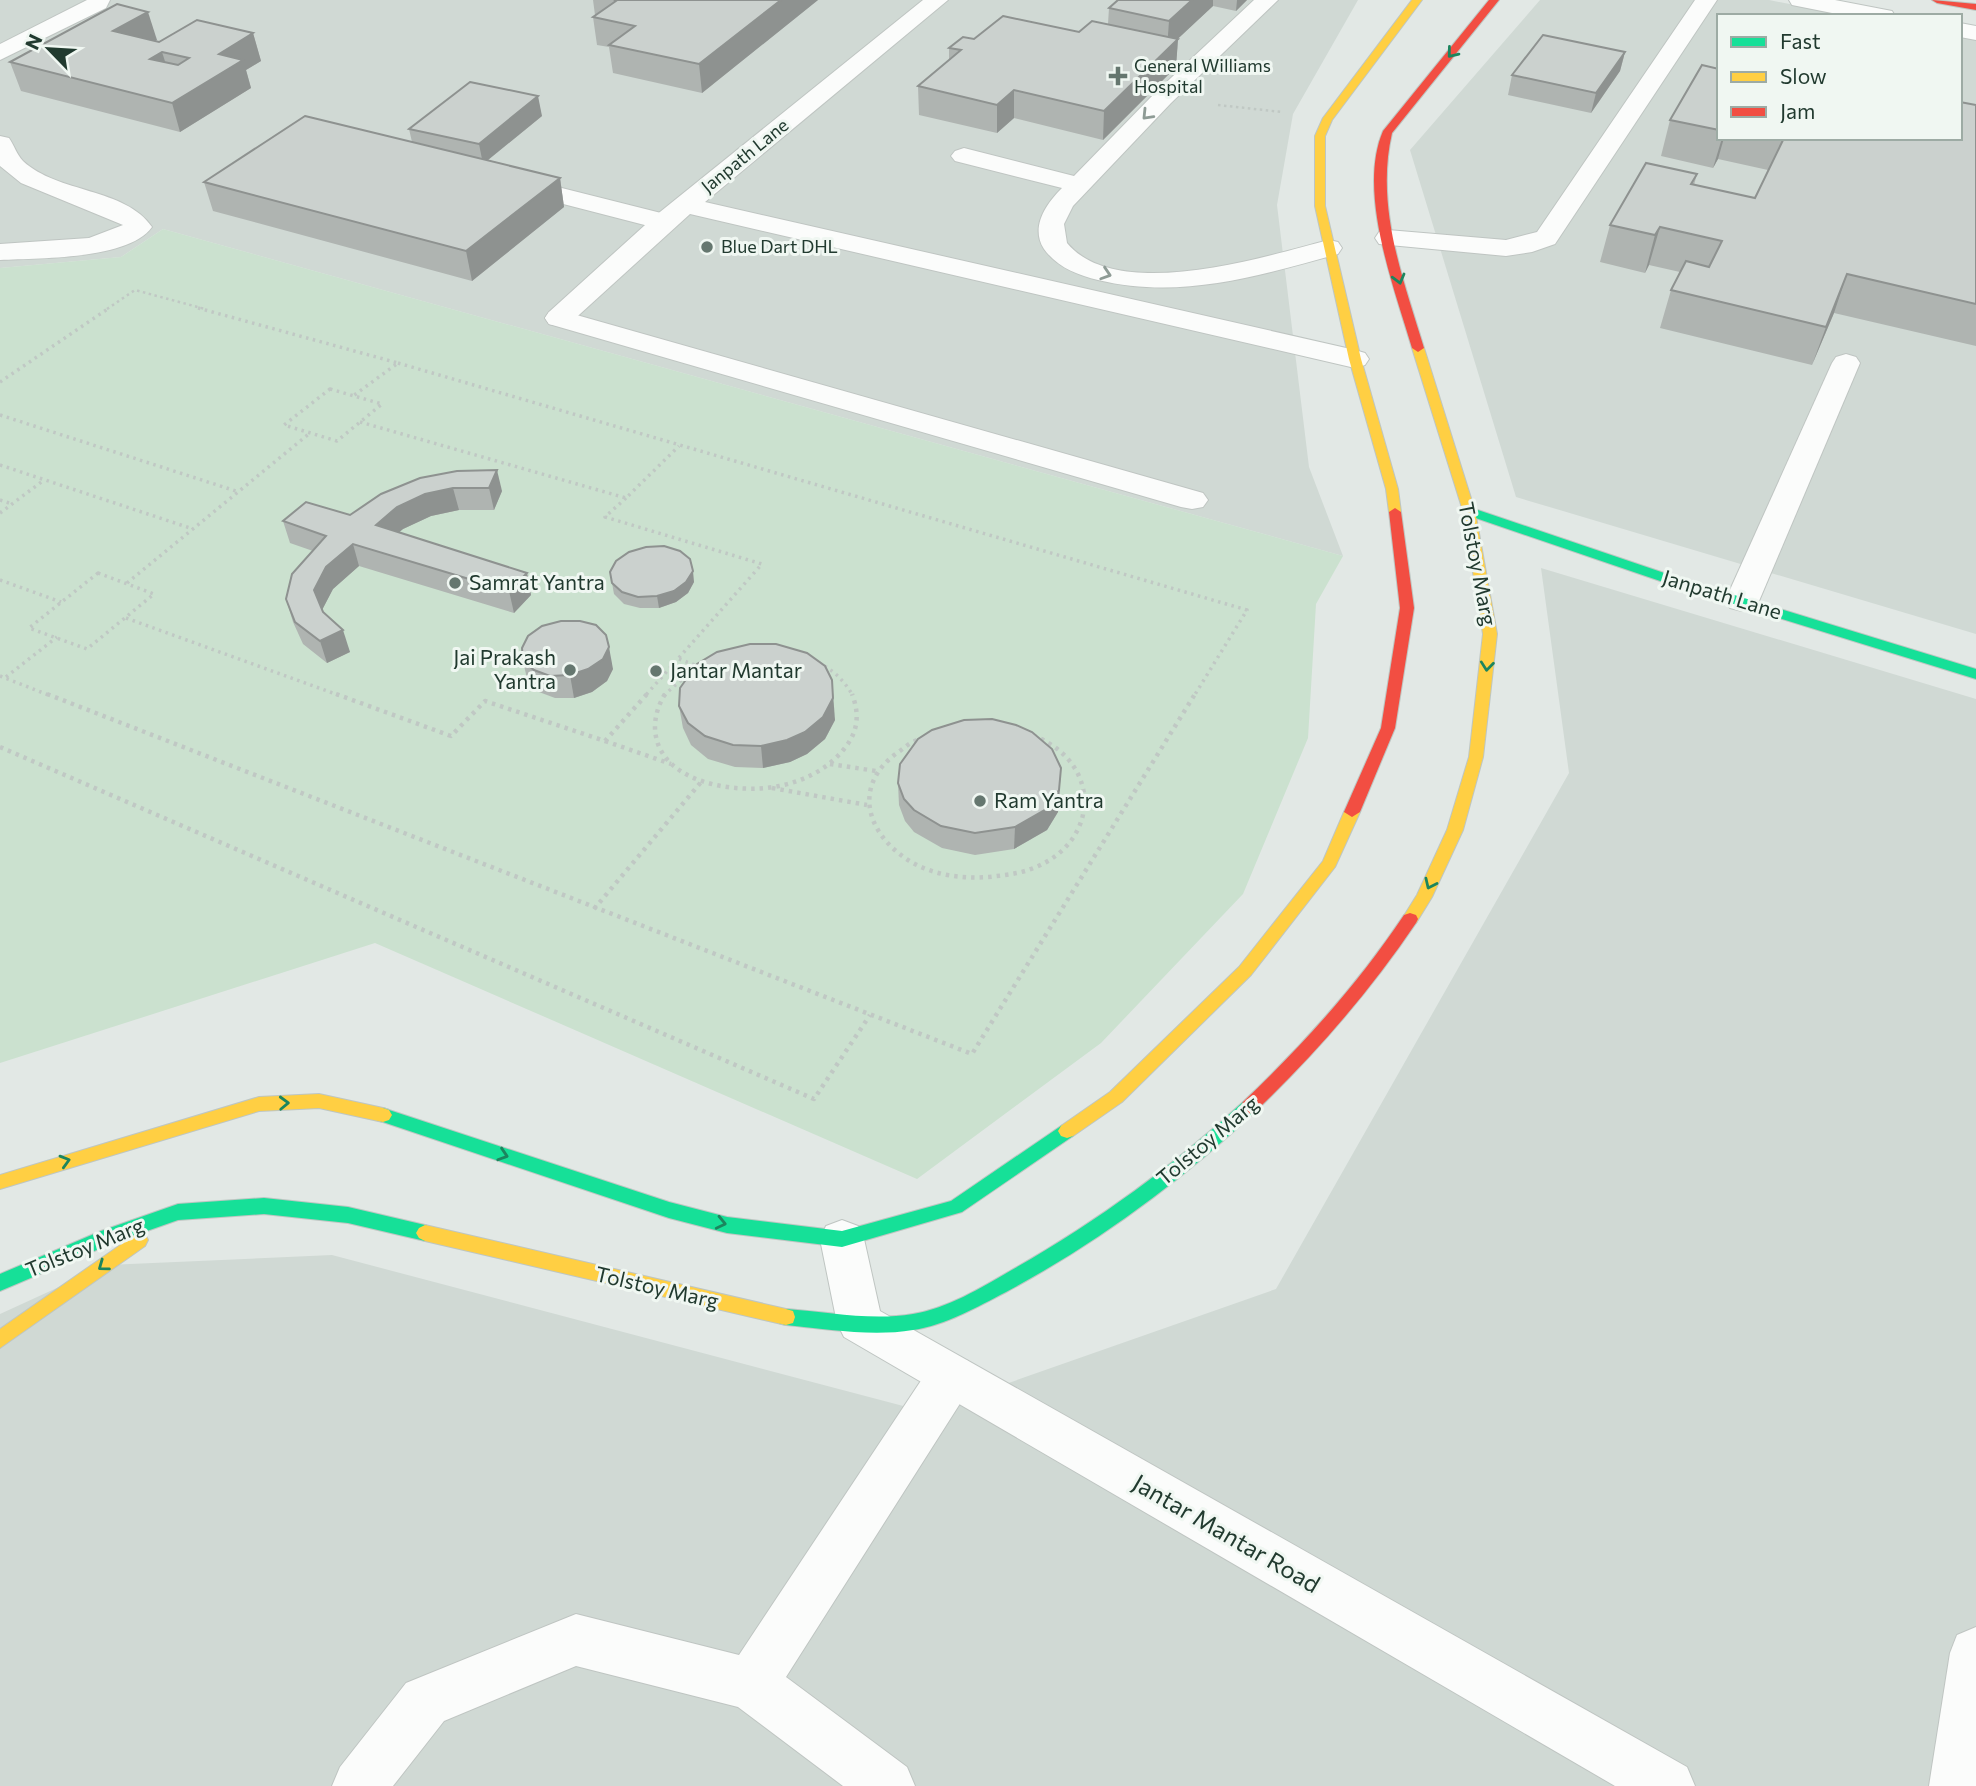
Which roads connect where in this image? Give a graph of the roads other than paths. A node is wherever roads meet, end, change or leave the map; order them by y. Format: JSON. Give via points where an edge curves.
{"nodes":[{"id":1,"x":99,"y":0,"type":"edge"},
{"id":2,"x":1267,"y":0,"type":"edge"},
{"id":3,"x":1417,"y":0,"type":"edge"},
{"id":4,"x":1494,"y":0,"type":"edge"},
{"id":5,"x":1706,"y":0,"type":"edge"},
{"id":6,"x":1800,"y":0,"type":"edge"},
{"id":7,"x":1937,"y":0,"type":"edge"},
{"id":8,"x":929,"y":1,"type":"edge"},
{"id":9,"x":1976,"y":7,"type":"edge"},
{"id":10,"x":1874,"y":14,"type":"edge"},
{"id":11,"x":0,"y":53,"type":"edge"},
{"id":12,"x":0,"y":143,"type":"edge"},
{"id":13,"x":964,"y":156,"type":"dead end"},
{"id":14,"x":492,"y":178,"type":"edge"},
{"id":15,"x":1079,"y":185,"type":"junction"},
{"id":16,"x":675,"y":214,"type":"junction"},
{"id":17,"x":1388,"y":238,"type":"junction"},
{"id":18,"x":1329,"y":248,"type":"junction"},
{"id":19,"x":0,"y":252,"type":"edge"},
{"id":20,"x":1355,"y":359,"type":"junction"},
{"id":21,"x":1846,"y":363,"type":"dead end"},
{"id":22,"x":1192,"y":500,"type":"dead end"},
{"id":23,"x":1469,"y":511,"type":"junction"},
{"id":24,"x":1742,"y":601,"type":"junction"},
{"id":25,"x":1976,"y":674,"type":"edge"},
{"id":26,"x":26,"y":1172,"type":"junction"},
{"id":27,"x":0,"y":1174,"type":"edge"},
{"id":28,"x":0,"y":1182,"type":"edge"},
{"id":29,"x":178,"y":1212,"type":"junction"},
{"id":30,"x":842,"y":1239,"type":"junction"},
{"id":31,"x":0,"y":1283,"type":"edge"},
{"id":32,"x":860,"y":1323,"type":"junction"},
{"id":33,"x":0,"y":1340,"type":"edge"},
{"id":34,"x":951,"y":1376,"type":"junction"},
{"id":35,"x":1976,"y":1653,"type":"edge"},
{"id":36,"x":751,"y":1684,"type":"junction"},
{"id":37,"x":359,"y":1786,"type":"edge"},
{"id":38,"x":888,"y":1786,"type":"edge"},
{"id":39,"x":1668,"y":1786,"type":"edge"},
{"id":40,"x":1956,"y":1786,"type":"edge"}],
"edges":[{"from":1,"to":11,"type":"street"},
{"from":2,"to":15,"type":"street","one_way":true},
{"from":3,"to":18,"type":"main road","via":[[1327,120],[1320,136],[1320,206]]},
{"from":4,"to":17,"type":"main road","name":"Tolstoy Marg","one_way":true,"via":[[1387,133],[1381,150],[1381,175]]},
{"from":5,"to":17,"type":"street","via":[[1546,238],[1506,248]]},
{"from":6,"to":10,"type":"street"},
{"from":7,"to":9,"type":"main road"},
{"from":8,"to":16,"type":"street","name":"Janpath Lane"},
{"from":12,"to":19,"type":"street","via":[[11,164],[30,178],[130,217],[139,228],[101,246]]},
{"from":13,"to":15,"type":"street"},
{"from":14,"to":16,"type":"street"},
{"from":15,"to":18,"type":"street","one_way":true,"via":[[1051,224],[1055,245],[1077,265],[1119,278],[1169,282],[1220,278]]},
{"from":16,"to":20,"type":"street"},
{"from":16,"to":22,"type":"street","name":"Janpath Lane","via":[[559,318]]},
{"from":17,"to":23,"type":"main road","name":"Tolstoy Marg","one_way":true},
{"from":18,"to":20,"type":"main road"},
{"from":20,"to":30,"type":"main road","via":[[1392,489],[1407,608],[1388,728],[1330,863],[1245,971],[1116,1097],[956,1207]]},
{"from":21,"to":24,"type":"street"},
{"from":23,"to":24,"type":"main road","name":"Janpath Lane"},
{"from":23,"to":32,"type":"main road","name":"Tolstoy Marg","one_way":true,"via":[[1490,634],[1476,757],[1455,830],[1424,897],[1387,955],[1279,1079],[1216,1139],[1129,1206],[1059,1253],[972,1300],[915,1322]]},
{"from":24,"to":25,"type":"main road","name":"Janpath Lane"},
{"from":26,"to":27,"type":"main road"},
{"from":26,"to":28,"type":"main road"},
{"from":26,"to":30,"type":"main road","one_way":true,"via":[[259,1104],[318,1101],[364,1110],[669,1210],[727,1225]]},
{"from":29,"to":31,"type":"main road","name":"Tolstoy Marg"},
{"from":29,"to":32,"type":"main road","name":"Tolstoy Marg","via":[[264,1206],[348,1215],[778,1316]]},
{"from":29,"to":33,"type":"main road","one_way":true},
{"from":30,"to":32,"type":"street"},
{"from":32,"to":34,"type":"street","name":"Jantar Mantar Road"},
{"from":34,"to":36,"type":"street"},
{"from":34,"to":39,"type":"street","name":"Jantar Mantar Road"},
{"from":35,"to":40,"type":"street"},
{"from":36,"to":37,"type":"street","via":[[576,1640],[425,1702]]},
{"from":36,"to":38,"type":"street"}]}
